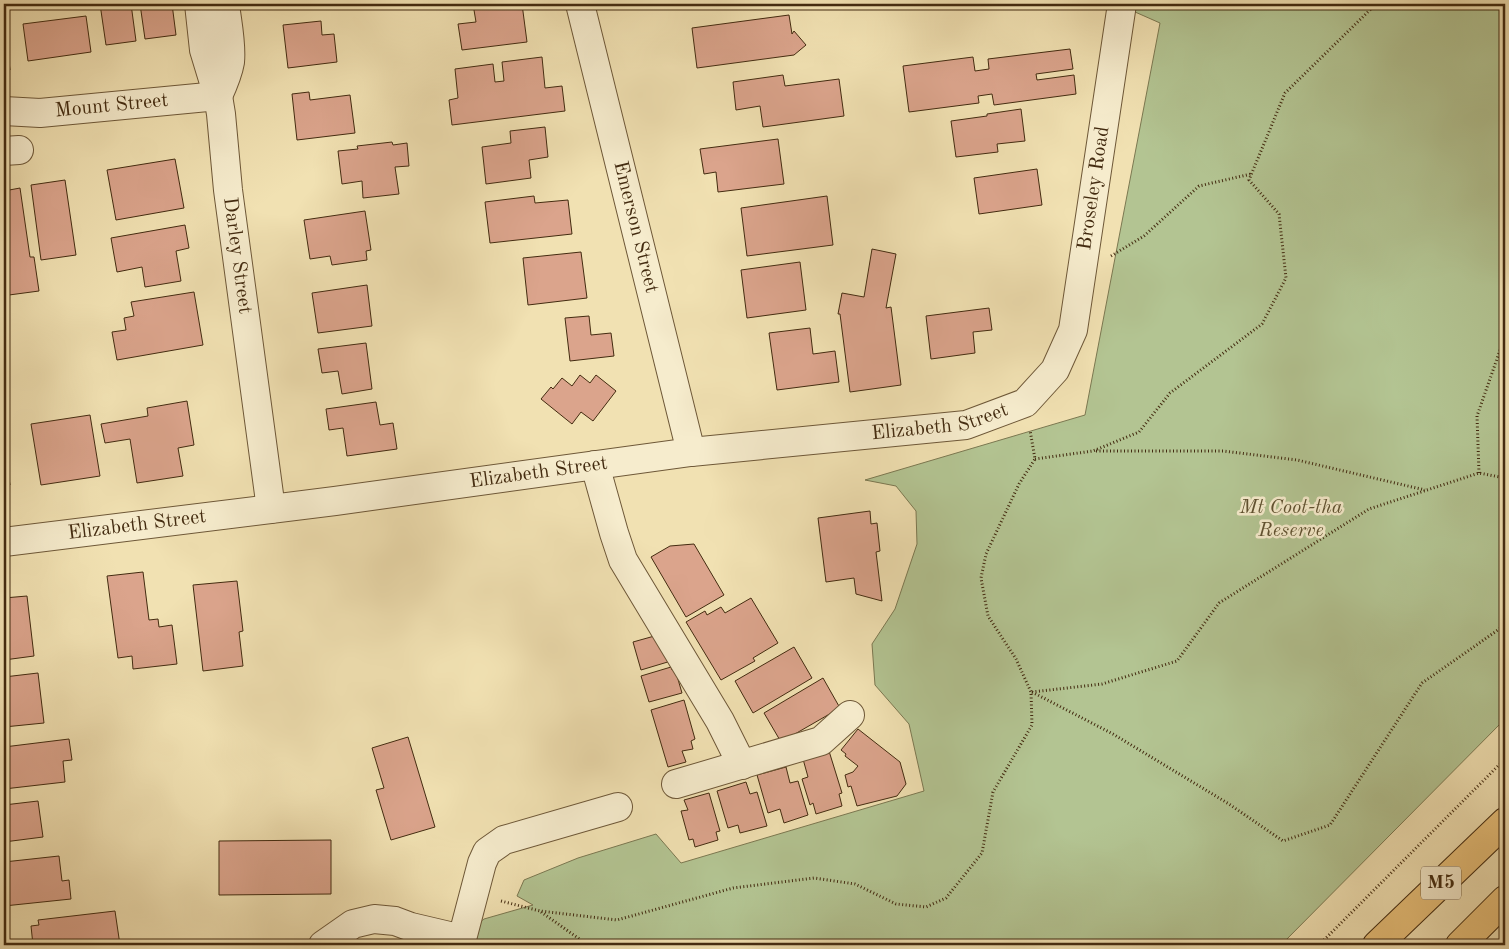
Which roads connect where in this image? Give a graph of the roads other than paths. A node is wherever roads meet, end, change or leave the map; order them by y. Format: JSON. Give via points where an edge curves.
{"nodes":[{"id":1,"x":199,"y":4,"type":"edge"},
{"id":2,"x":225,"y":4,"type":"edge"},
{"id":3,"x":580,"y":4,"type":"edge"},
{"id":4,"x":1122,"y":4,"type":"edge"},
{"id":5,"x":218,"y":96,"type":"junction"},
{"id":6,"x":4,"y":111,"type":"edge"},
{"id":7,"x":1055,"y":370,"type":"joint"},
{"id":8,"x":691,"y":452,"type":"junction"},
{"id":9,"x":595,"y":465,"type":"junction"},
{"id":10,"x":271,"y":509,"type":"junction"},
{"id":11,"x":4,"y":542,"type":"edge"},
{"id":12,"x":850,"y":716,"type":"dead end"},
{"id":13,"x":742,"y":765,"type":"junction"},
{"id":14,"x":676,"y":784,"type":"dead end"},
{"id":15,"x":618,"y":807,"type":"dead end"},
{"id":16,"x":1505,"y":822,"type":"edge"},
{"id":17,"x":1505,"y":900,"type":"edge"},
{"id":18,"x":323,"y":945,"type":"edge"},
{"id":19,"x":1377,"y":945,"type":"edge"},
{"id":20,"x":1460,"y":945,"type":"edge"}],
"edges":[{"from":1,"to":5,"type":"street","name":"Darley Street","via":[[204,50]]},
{"from":2,"to":5,"type":"street","via":[[230,61]]},
{"from":3,"to":8,"type":"street","name":"Emerson Street"},
{"from":4,"to":7,"type":"street","name":"Broseley Road","via":[[1073,330]]},
{"from":5,"to":6,"type":"street","name":"Mount Street","via":[[40,113]]},
{"from":5,"to":10,"type":"street","name":"Darley Street"},
{"from":7,"to":8,"type":"street","name":"Elizabeth Street","via":[[1025,403],[966,425]]},
{"from":8,"to":9,"type":"street","name":"Elizabeth Street"},
{"from":9,"to":10,"type":"street","name":"Elizabeth Street"},
{"from":9,"to":13,"type":"street","via":[[623,560],[720,721]]},
{"from":10,"to":11,"type":"street","name":"Elizabeth Street"},
{"from":12,"to":13,"type":"street","via":[[821,741]]},
{"from":13,"to":14,"type":"street"},
{"from":15,"to":18,"type":"street","via":[[504,840],[487,852],[462,938],[374,918],[353,924]]},
{"from":16,"to":19,"type":"highway","number":"M5"},
{"from":17,"to":20,"type":"highway"}]}
